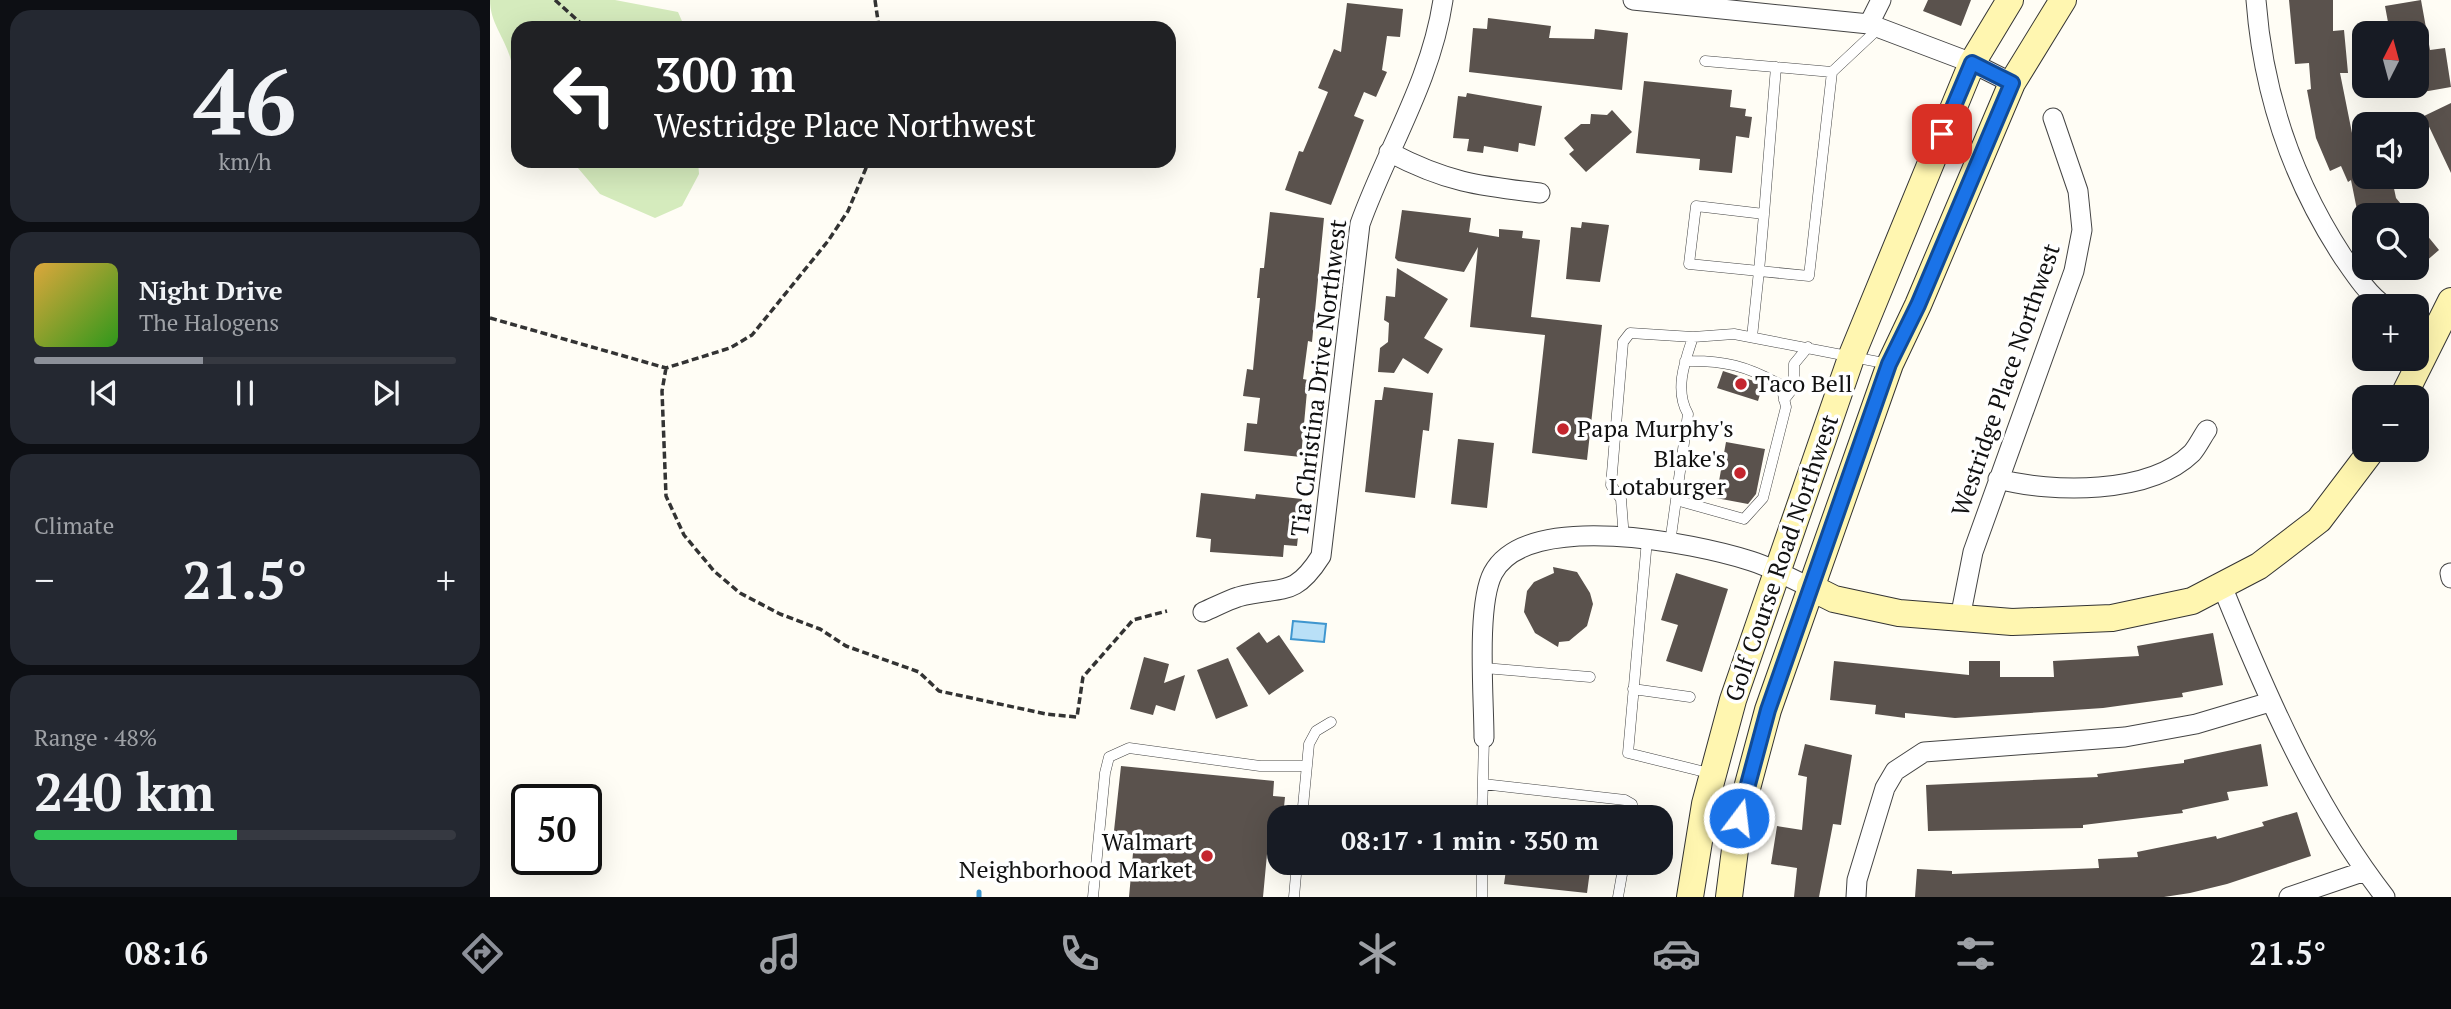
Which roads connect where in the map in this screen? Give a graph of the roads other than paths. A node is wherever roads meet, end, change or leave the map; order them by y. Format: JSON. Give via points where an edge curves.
{"nodes":[{"id":1,"x":1443,"y":0,"type":"edge"},
{"id":2,"x":1633,"y":0,"type":"edge"},
{"id":3,"x":1881,"y":0,"type":"edge"},
{"id":4,"x":2010,"y":0,"type":"edge"},
{"id":5,"x":2063,"y":0,"type":"edge"},
{"id":6,"x":2256,"y":0,"type":"edge"},
{"id":7,"x":1874,"y":26,"type":"junction"},
{"id":8,"x":1705,"y":61,"type":"dead end"},
{"id":9,"x":1972,"y":63,"type":"junction"},
{"id":10,"x":1776,"y":67,"type":"junction"},
{"id":11,"x":1832,"y":72,"type":"junction"},
{"id":12,"x":2012,"y":83,"type":"junction"},
{"id":13,"x":2053,"y":118,"type":"dead end"},
{"id":14,"x":1390,"y":152,"type":"junction"},
{"id":15,"x":1541,"y":193,"type":"dead end"},
{"id":16,"x":1764,"y":214,"type":"junction"},
{"id":17,"x":1759,"y":271,"type":"junction"},
{"id":18,"x":2374,"y":294,"type":"edge"},
{"id":19,"x":2451,"y":301,"type":"edge"},
{"id":20,"x":2429,"y":323,"type":"edge"},
{"id":21,"x":1693,"y":337,"type":"junction"},
{"id":22,"x":1752,"y":337,"type":"junction"},
{"id":23,"x":1808,"y":347,"type":"junction"},
{"id":24,"x":1852,"y":355,"type":"junction"},
{"id":25,"x":1685,"y":361,"type":"junction"},
{"id":26,"x":1889,"y":364,"type":"junction"},
{"id":27,"x":1784,"y":400,"type":"junction"},
{"id":28,"x":2207,"y":430,"type":"dead end"},
{"id":29,"x":2363,"y":462,"type":"edge"},
{"id":30,"x":1998,"y":480,"type":"junction"},
{"id":31,"x":1676,"y":500,"type":"junction"},
{"id":32,"x":1624,"y":539,"type":"junction"},
{"id":33,"x":1647,"y":540,"type":"junction"},
{"id":34,"x":1670,"y":543,"type":"junction"},
{"id":35,"x":1775,"y":572,"type":"junction"},
{"id":36,"x":2222,"y":586,"type":"junction"},
{"id":37,"x":1810,"y":587,"type":"junction"},
{"id":38,"x":1203,"y":611,"type":"dead end"},
{"id":39,"x":1960,"y":618,"type":"junction"},
{"id":40,"x":1484,"y":668,"type":"junction"},
{"id":41,"x":1590,"y":677,"type":"dead end"},
{"id":42,"x":1633,"y":689,"type":"junction"},
{"id":43,"x":1690,"y":697,"type":"dead end"},
{"id":44,"x":2270,"y":702,"type":"junction"},
{"id":45,"x":1331,"y":722,"type":"dead end"},
{"id":46,"x":1484,"y":738,"type":"joint"},
{"id":47,"x":1307,"y":766,"type":"junction"},
{"id":48,"x":1713,"y":774,"type":"junction"},
{"id":49,"x":1483,"y":784,"type":"junction"},
{"id":50,"x":1303,"y":805,"type":"edge"},
{"id":51,"x":1482,"y":805,"type":"edge"},
{"id":52,"x":1632,"y":805,"type":"edge"},
{"id":53,"x":2365,"y":871,"type":"junction"},
{"id":54,"x":1296,"y":875,"type":"edge"},
{"id":55,"x":1482,"y":875,"type":"edge"},
{"id":56,"x":1622,"y":875,"type":"edge"},
{"id":57,"x":1093,"y":897,"type":"edge"},
{"id":58,"x":1294,"y":897,"type":"edge"},
{"id":59,"x":1482,"y":897,"type":"edge"},
{"id":60,"x":1488,"y":897,"type":"edge"},
{"id":61,"x":1618,"y":897,"type":"edge"},
{"id":62,"x":1690,"y":897,"type":"edge"},
{"id":63,"x":1729,"y":897,"type":"edge"},
{"id":64,"x":1856,"y":897,"type":"edge"},
{"id":65,"x":2289,"y":897,"type":"edge"},
{"id":66,"x":2385,"y":897,"type":"edge"}],
"edges":[{"from":1,"to":14,"type":"street","name":"Tia Christina Drive Northwest","via":[[1427,71]]},
{"from":2,"to":7,"type":"street"},
{"from":3,"to":7,"type":"street"},
{"from":4,"to":9,"type":"main road","name":"Golf Course Road Northwest"},
{"from":5,"to":12,"type":"main road","name":"Golf Course Road Northwest"},
{"from":6,"to":18,"type":"street","via":[[2270,96],[2293,165],[2325,229]]},
{"from":7,"to":9,"type":"street"},
{"from":7,"to":11,"type":"lane"},
{"from":8,"to":10,"type":"lane"},
{"from":9,"to":12,"type":"street"},
{"from":9,"to":24,"type":"main road","name":"Golf Course Road Northwest"},
{"from":10,"to":11,"type":"lane"},
{"from":10,"to":16,"type":"lane"},
{"from":11,"to":17,"type":"lane","via":[[1809,276]]},
{"from":12,"to":26,"type":"main road","name":"Golf Course Road Northwest"},
{"from":13,"to":30,"type":"street","name":"Westridge Place Northwest","via":[[2078,191],[2082,230],[2074,271]]},
{"from":14,"to":15,"type":"street","via":[[1459,183]]},
{"from":14,"to":38,"type":"street","name":"Tia Christina Drive Northwest","via":[[1360,224],[1321,556],[1308,576],[1286,590],[1240,597]]},
{"from":16,"to":17,"type":"lane"},
{"from":16,"to":17,"type":"lane","via":[[1696,206],[1689,264]]},
{"from":17,"to":22,"type":"lane"},
{"from":19,"to":20,"type":"main road"},
{"from":21,"to":22,"type":"lane"},
{"from":21,"to":25,"type":"lane"},
{"from":21,"to":32,"type":"lane","via":[[1646,331],[1630,333],[1623,342],[1611,485],[1621,499]]},
{"from":22,"to":23,"type":"lane"},
{"from":23,"to":24,"type":"lane"},
{"from":23,"to":27,"type":"lane","via":[[1794,364],[1794,387]]},
{"from":24,"to":26,"type":"lane"},
{"from":24,"to":35,"type":"main road","name":"Golf Course Road Northwest"},
{"from":25,"to":27,"type":"lane","via":[[1716,360],[1751,368],[1781,385]]},
{"from":25,"to":31,"type":"lane","via":[[1682,403],[1688,414]]},
{"from":26,"to":37,"type":"main road","name":"Golf Course Road Northwest"},
{"from":27,"to":31,"type":"lane","via":[[1763,498],[1744,519]]},
{"from":28,"to":30,"type":"street","via":[[2192,453],[2168,468],[2125,484],[2044,489]]},
{"from":29,"to":36,"type":"main road","via":[[2319,520],[2259,566]]},
{"from":30,"to":39,"type":"street","name":"Westridge Place Northwest","via":[[1973,552]]},
{"from":31,"to":34,"type":"lane"},
{"from":32,"to":33,"type":"street"},
{"from":32,"to":40,"type":"street","via":[[1563,535],[1512,551],[1493,573],[1485,604]]},
{"from":33,"to":34,"type":"street"},
{"from":33,"to":42,"type":"lane"},
{"from":34,"to":35,"type":"street","via":[[1721,552]]},
{"from":35,"to":37,"type":"street"},
{"from":35,"to":48,"type":"main road","name":"Golf Course Road Northwest"},
{"from":36,"to":39,"type":"main road","via":[[2192,601],[2112,618],[2012,622]]},
{"from":36,"to":44,"type":"street"},
{"from":37,"to":39,"type":"main road","via":[[1834,599],[1899,613]]},
{"from":37,"to":63,"type":"main road","name":"Golf Course Road Northwest","via":[[1768,710],[1739,818]]},
{"from":40,"to":41,"type":"lane"},
{"from":40,"to":46,"type":"street"},
{"from":42,"to":43,"type":"lane"},
{"from":42,"to":48,"type":"lane","via":[[1628,753]]},
{"from":44,"to":53,"type":"street","via":[[2335,826]]},
{"from":44,"to":64,"type":"street","via":[[2196,724],[2125,737],[1924,752],[1911,758],[1895,771],[1885,788]]},
{"from":45,"to":47,"type":"lane","via":[[1316,731],[1309,744]]},
{"from":46,"to":49,"type":"lane"},
{"from":47,"to":50,"type":"lane"},
{"from":47,"to":57,"type":"lane","via":[[1260,766],[1129,748],[1109,757]]},
{"from":48,"to":62,"type":"main road","name":"Golf Course Road Northwest"},
{"from":49,"to":51,"type":"lane"},
{"from":49,"to":52,"type":"lane","via":[[1625,800]]},
{"from":53,"to":65,"type":"street"},
{"from":53,"to":66,"type":"street"},
{"from":54,"to":58,"type":"lane"},
{"from":55,"to":59,"type":"lane"},
{"from":56,"to":61,"type":"lane"},
{"from":59,"to":60,"type":"lane"}]}
